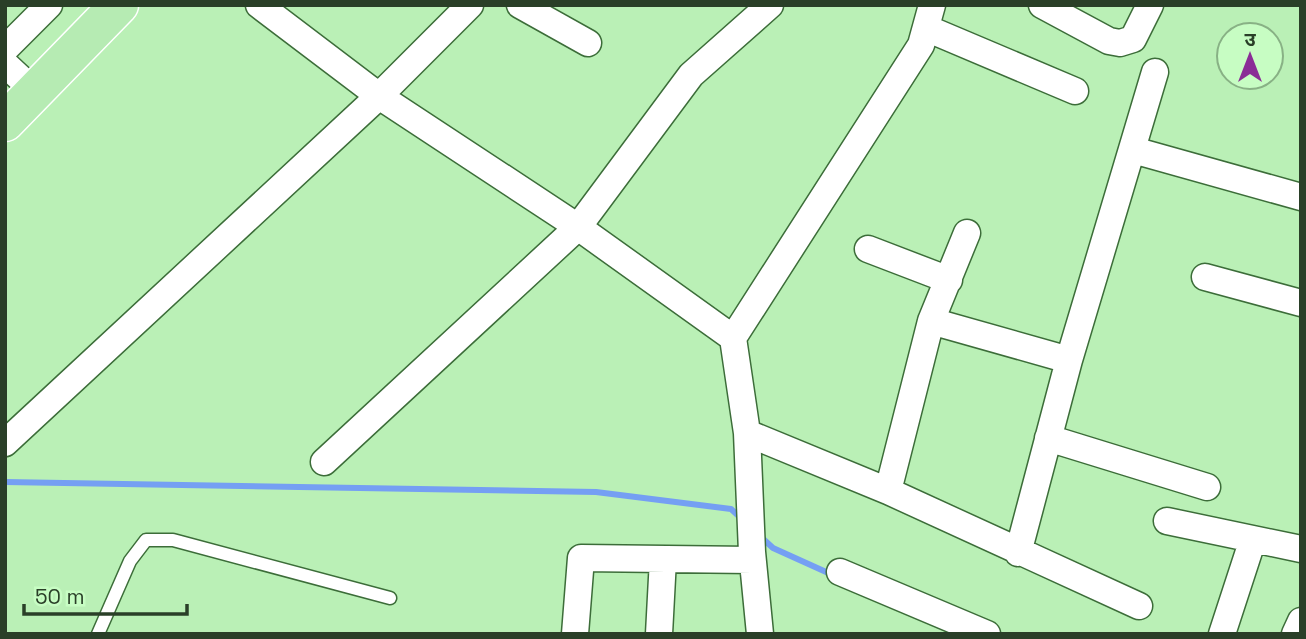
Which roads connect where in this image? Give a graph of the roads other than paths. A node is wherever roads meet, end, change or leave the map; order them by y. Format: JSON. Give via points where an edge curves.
{"nodes":[{"id":1,"x":49,"y":5,"type":"edge"},
{"id":2,"x":119,"y":5,"type":"edge"},
{"id":3,"x":259,"y":5,"type":"edge"},
{"id":4,"x":470,"y":5,"type":"edge"},
{"id":5,"x":520,"y":5,"type":"edge"},
{"id":6,"x":770,"y":5,"type":"edge"},
{"id":7,"x":1042,"y":5,"type":"edge"},
{"id":8,"x":1150,"y":5,"type":"edge"},
{"id":9,"x":929,"y":14,"type":"edge"},
{"id":10,"x":588,"y":43,"type":"dead end"},
{"id":11,"x":5,"y":49,"type":"edge"},
{"id":12,"x":5,"y":64,"type":"edge"},
{"id":13,"x":1155,"y":72,"type":"dead end"},
{"id":14,"x":1075,"y":91,"type":"dead end"},
{"id":15,"x":35,"y":92,"type":"junction"},
{"id":16,"x":379,"y":96,"type":"junction"},
{"id":17,"x":5,"y":122,"type":"edge"},
{"id":18,"x":1133,"y":150,"type":"junction"},
{"id":19,"x":1301,"y":197,"type":"edge"},
{"id":20,"x":578,"y":227,"type":"junction"},
{"id":21,"x":967,"y":233,"type":"dead end"},
{"id":22,"x":868,"y":249,"type":"dead end"},
{"id":23,"x":1205,"y":277,"type":"dead end"},
{"id":24,"x":949,"y":280,"type":"junction"},
{"id":25,"x":1301,"y":303,"type":"edge"},
{"id":26,"x":931,"y":321,"type":"junction"},
{"id":27,"x":733,"y":338,"type":"junction"},
{"id":28,"x":1069,"y":360,"type":"junction"},
{"id":29,"x":747,"y":433,"type":"junction"},
{"id":30,"x":1048,"y":438,"type":"junction"},
{"id":31,"x":5,"y":443,"type":"edge"},
{"id":32,"x":324,"y":462,"type":"dead end"},
{"id":33,"x":1207,"y":487,"type":"dead end"},
{"id":34,"x":888,"y":491,"type":"junction"},
{"id":35,"x":1167,"y":521,"type":"dead end"},
{"id":36,"x":1253,"y":539,"type":"junction"},
{"id":37,"x":1301,"y":550,"type":"edge"},
{"id":38,"x":1018,"y":553,"type":"junction"},
{"id":39,"x":752,"y":556,"type":"junction"},
{"id":40,"x":663,"y":559,"type":"junction"},
{"id":41,"x":840,"y":572,"type":"dead end"},
{"id":42,"x":390,"y":598,"type":"dead end"},
{"id":43,"x":1139,"y":606,"type":"dead end"},
{"id":44,"x":1301,"y":621,"type":"edge"},
{"id":45,"x":98,"y":634,"type":"edge"},
{"id":46,"x":575,"y":634,"type":"edge"},
{"id":47,"x":659,"y":634,"type":"edge"},
{"id":48,"x":760,"y":634,"type":"edge"},
{"id":49,"x":987,"y":634,"type":"edge"},
{"id":50,"x":1222,"y":634,"type":"edge"},
{"id":51,"x":1295,"y":634,"type":"edge"}],
"edges":[{"from":1,"to":11,"type":"street"},
{"from":2,"to":15,"type":"main road"},
{"from":3,"to":16,"type":"street"},
{"from":4,"to":16,"type":"street"},
{"from":5,"to":10,"type":"street"},
{"from":6,"to":20,"type":"street","via":[[691,75]]},
{"from":7,"to":8,"type":"street","via":[[1120,43],[1133,39]]},
{"from":9,"to":14,"type":"street"},
{"from":9,"to":27,"type":"street","via":[[921,45]]},
{"from":12,"to":15,"type":"street"},
{"from":13,"to":18,"type":"street"},
{"from":15,"to":17,"type":"main road"},
{"from":16,"to":20,"type":"street"},
{"from":16,"to":31,"type":"street"},
{"from":18,"to":19,"type":"street"},
{"from":18,"to":28,"type":"street"},
{"from":20,"to":27,"type":"street"},
{"from":20,"to":32,"type":"street"},
{"from":21,"to":24,"type":"street"},
{"from":22,"to":24,"type":"street"},
{"from":23,"to":25,"type":"street"},
{"from":24,"to":26,"type":"street"},
{"from":26,"to":28,"type":"street"},
{"from":26,"to":34,"type":"street"},
{"from":27,"to":29,"type":"street"},
{"from":28,"to":30,"type":"street"},
{"from":29,"to":34,"type":"street"},
{"from":29,"to":39,"type":"street"},
{"from":30,"to":33,"type":"street"},
{"from":30,"to":38,"type":"street"},
{"from":34,"to":38,"type":"street"},
{"from":35,"to":36,"type":"street"},
{"from":36,"to":37,"type":"street"},
{"from":36,"to":50,"type":"street"},
{"from":38,"to":43,"type":"street"},
{"from":39,"to":40,"type":"street"},
{"from":39,"to":48,"type":"street"},
{"from":40,"to":46,"type":"street","via":[[581,558]]},
{"from":40,"to":47,"type":"street"},
{"from":41,"to":49,"type":"street"},
{"from":42,"to":45,"type":"lane","via":[[173,540],[146,540],[130,561]]},
{"from":44,"to":51,"type":"street"}]}
